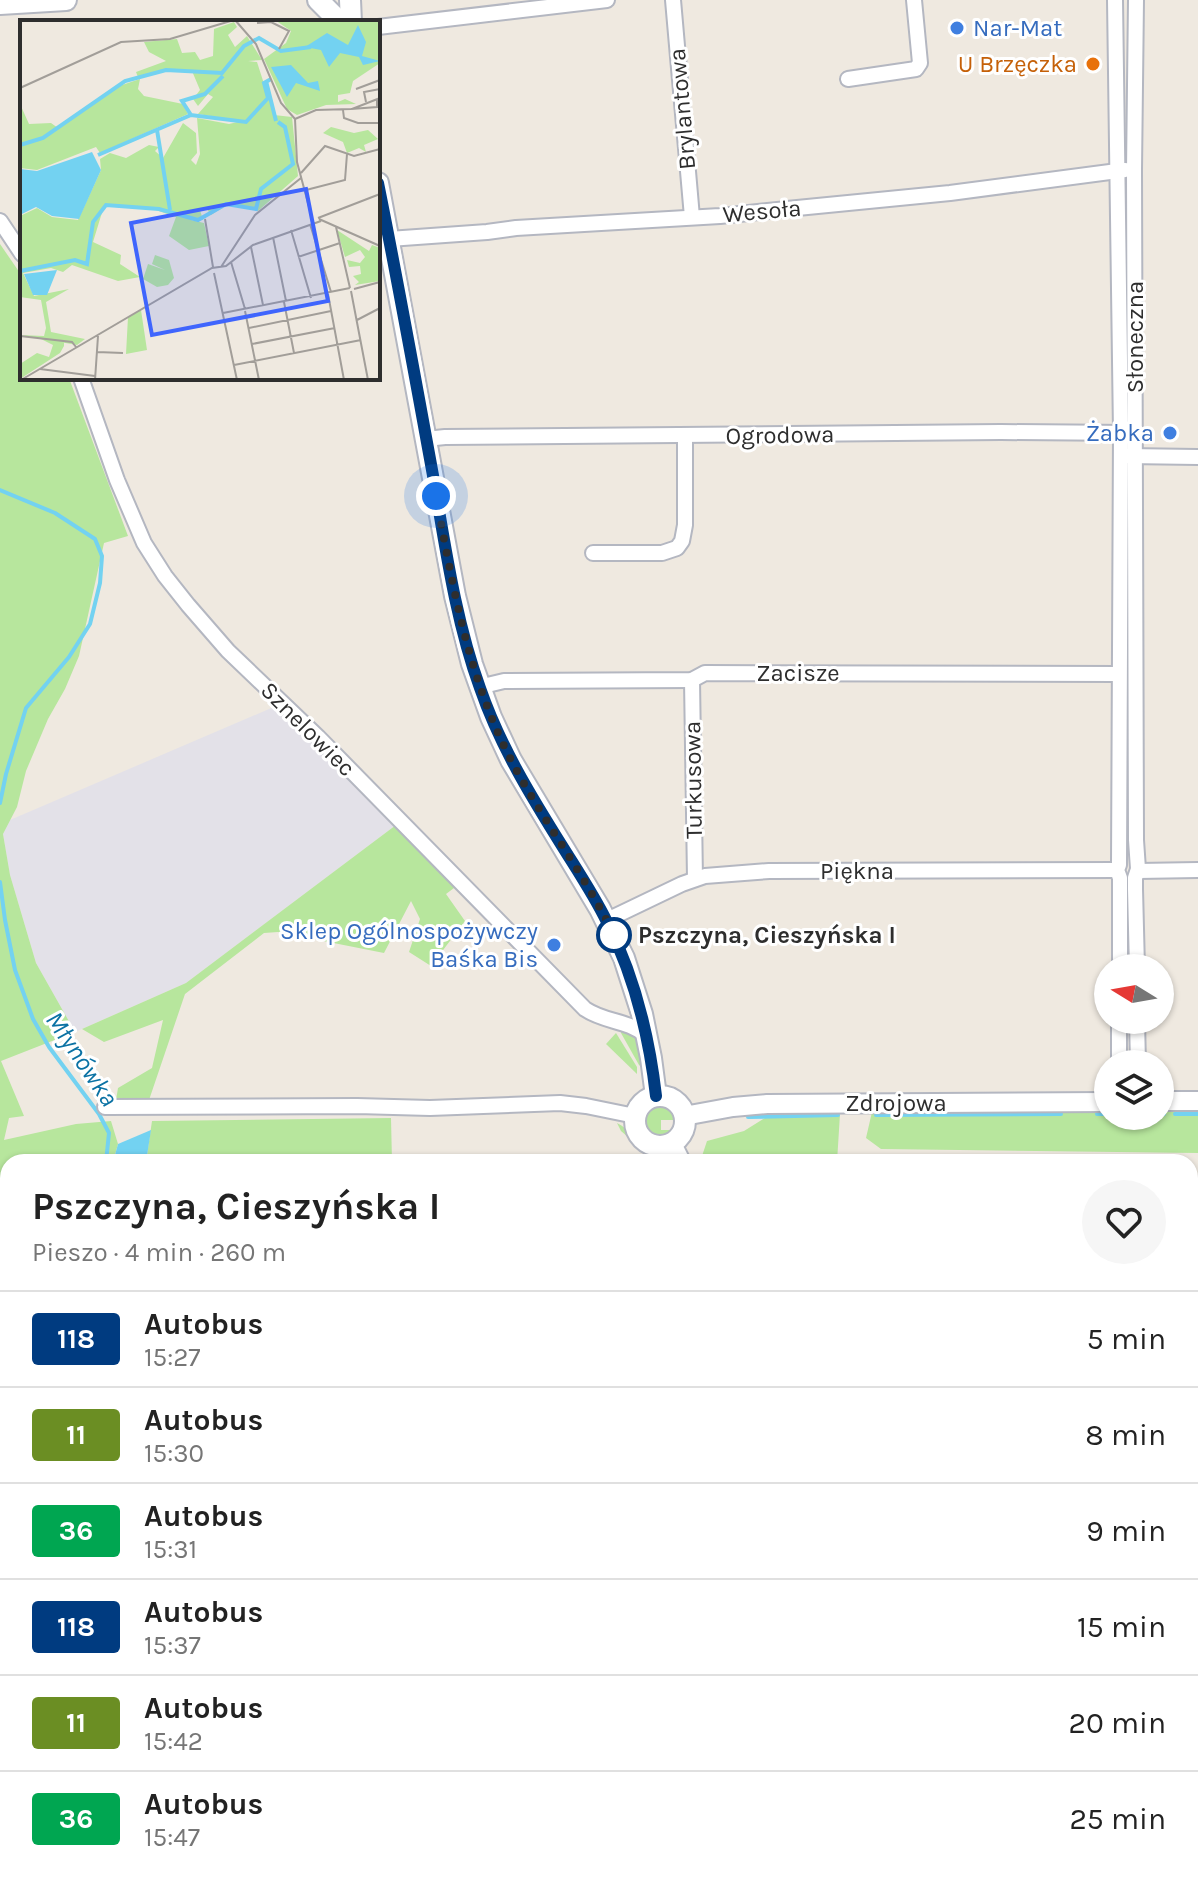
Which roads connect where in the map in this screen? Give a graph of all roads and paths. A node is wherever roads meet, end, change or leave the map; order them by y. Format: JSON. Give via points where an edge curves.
{"nodes":[{"id":1,"x":66,"y":0,"type":"edge"},
{"id":2,"x":318,"y":0,"type":"edge"},
{"id":3,"x":350,"y":0,"type":"edge"},
{"id":4,"x":607,"y":0,"type":"edge"},
{"id":5,"x":673,"y":0,"type":"edge"},
{"id":6,"x":914,"y":0,"type":"edge"},
{"id":7,"x":1115,"y":0,"type":"edge"},
{"id":8,"x":1136,"y":0,"type":"edge"},
{"id":9,"x":6,"y":3,"type":"edge"},
{"id":10,"x":338,"y":20,"type":"edge"},
{"id":11,"x":351,"y":20,"type":"edge"},
{"id":12,"x":380,"y":27,"type":"edge"},
{"id":13,"x":848,"y":79,"type":"dead end"},
{"id":14,"x":1116,"y":170,"type":"junction"},
{"id":15,"x":1134,"y":170,"type":"junction"},
{"id":16,"x":380,"y":193,"type":"edge"},
{"id":17,"x":692,"y":217,"type":"junction"},
{"id":18,"x":0,"y":221,"type":"edge"},
{"id":19,"x":389,"y":239,"type":"junction"},
{"id":20,"x":20,"y":251,"type":"edge"},
{"id":21,"x":82,"y":380,"type":"edge"},
{"id":22,"x":1128,"y":433,"type":"junction"},
{"id":23,"x":685,"y":436,"type":"junction"},
{"id":24,"x":426,"y":439,"type":"junction"},
{"id":25,"x":1128,"y":456,"type":"junction"},
{"id":26,"x":1198,"y":457,"type":"edge"},
{"id":27,"x":593,"y":553,"type":"dead end"},
{"id":28,"x":1119,"y":674,"type":"junction"},
{"id":29,"x":692,"y":680,"type":"junction"},
{"id":30,"x":479,"y":687,"type":"junction"},
{"id":31,"x":1198,"y":870,"type":"edge"},
{"id":32,"x":1128,"y":871,"type":"junction"},
{"id":33,"x":695,"y":879,"type":"junction"},
{"id":34,"x":607,"y":920,"type":"junction"},
{"id":35,"x":1121,"y":954,"type":"edge"},
{"id":36,"x":1136,"y":954,"type":"edge"},
{"id":37,"x":637,"y":994,"type":"junction"},
{"id":38,"x":614,"y":1020,"type":"junction"},
{"id":39,"x":647,"y":1036,"type":"junction"},
{"id":40,"x":656,"y":1096,"type":"junction"},
{"id":41,"x":1174,"y":1101,"type":"edge"},
{"id":42,"x":1198,"y":1101,"type":"edge"},
{"id":43,"x":1094,"y":1102,"type":"edge"},
{"id":44,"x":105,"y":1107,"type":"dead end"},
{"id":45,"x":635,"y":1116,"type":"junction"},
{"id":46,"x":684,"y":1116,"type":"junction"},
{"id":47,"x":676,"y":1153,"type":"edge"}],
"edges":[{"from":1,"to":9,"type":"main road"},
{"from":2,"to":10,"type":"main road"},
{"from":3,"to":11,"type":"main road"},
{"from":4,"to":12,"type":"street"},
{"from":5,"to":17,"type":"street","name":"Brylantowa"},
{"from":6,"to":13,"type":"street","via":[[920,63],[916,69]]},
{"from":7,"to":14,"type":"street","name":"Słoneczna"},
{"from":8,"to":15,"type":"street","name":"Słoneczna"},
{"from":14,"to":15,"type":"street","name":"Wesoła"},
{"from":14,"to":17,"type":"street","name":"Wesoła","via":[[950,193]]},
{"from":14,"to":22,"type":"street","name":"Słoneczna"},
{"from":15,"to":22,"type":"street","name":"Słoneczna"},
{"from":16,"to":19,"type":"main road"},
{"from":17,"to":19,"type":"street","name":"Wesoła"},
{"from":18,"to":20,"type":"street"},
{"from":19,"to":24,"type":"main road"},
{"from":21,"to":38,"type":"street","name":"Sznelowiec","via":[[144,543],[188,605],[576,1000]]},
{"from":22,"to":23,"type":"street","name":"Ogrodowa"},
{"from":22,"to":25,"type":"street","name":"Słoneczna"},
{"from":23,"to":24,"type":"street","name":"Ogrodowa"},
{"from":23,"to":27,"type":"street","via":[[685,525],[677,548],[662,553]]},
{"from":24,"to":30,"type":"main road","via":[[455,596]]},
{"from":25,"to":26,"type":"street"},
{"from":25,"to":28,"type":"street","name":"Słoneczna"},
{"from":25,"to":32,"type":"street","name":"Słoneczna"},
{"from":28,"to":29,"type":"street","name":"Zacisze","via":[[705,673]]},
{"from":28,"to":32,"type":"street","name":"Słoneczna"},
{"from":29,"to":30,"type":"street","name":"Zacisze","via":[[504,681]]},
{"from":29,"to":33,"type":"street","name":"Turkusowa"},
{"from":30,"to":34,"type":"main road","via":[[516,769]]},
{"from":31,"to":32,"type":"street","name":"Piękna"},
{"from":32,"to":33,"type":"street","name":"Piękna","via":[[769,871]]},
{"from":32,"to":35,"type":"street","name":"Słoneczna"},
{"from":32,"to":36,"type":"street","name":"Słoneczna"},
{"from":33,"to":34,"type":"street","name":"Piękna"},
{"from":34,"to":37,"type":"main road"},
{"from":37,"to":38,"type":"street"},
{"from":37,"to":39,"type":"main road"},
{"from":38,"to":39,"type":"street","name":"Sznelowiec"},
{"from":39,"to":40,"type":"main road"},
{"from":40,"to":45,"type":"main road","via":[[643,1102]]},
{"from":40,"to":46,"type":"main road","via":[[675,1101]]},
{"from":41,"to":42,"type":"street"},
{"from":43,"to":46,"type":"street","name":"Zdrojowa","via":[[767,1104]]},
{"from":44,"to":45,"type":"street","via":[[560,1103]]},
{"from":45,"to":47,"type":"main road","via":[[644,1141]]},
{"from":46,"to":47,"type":"main road"}]}
